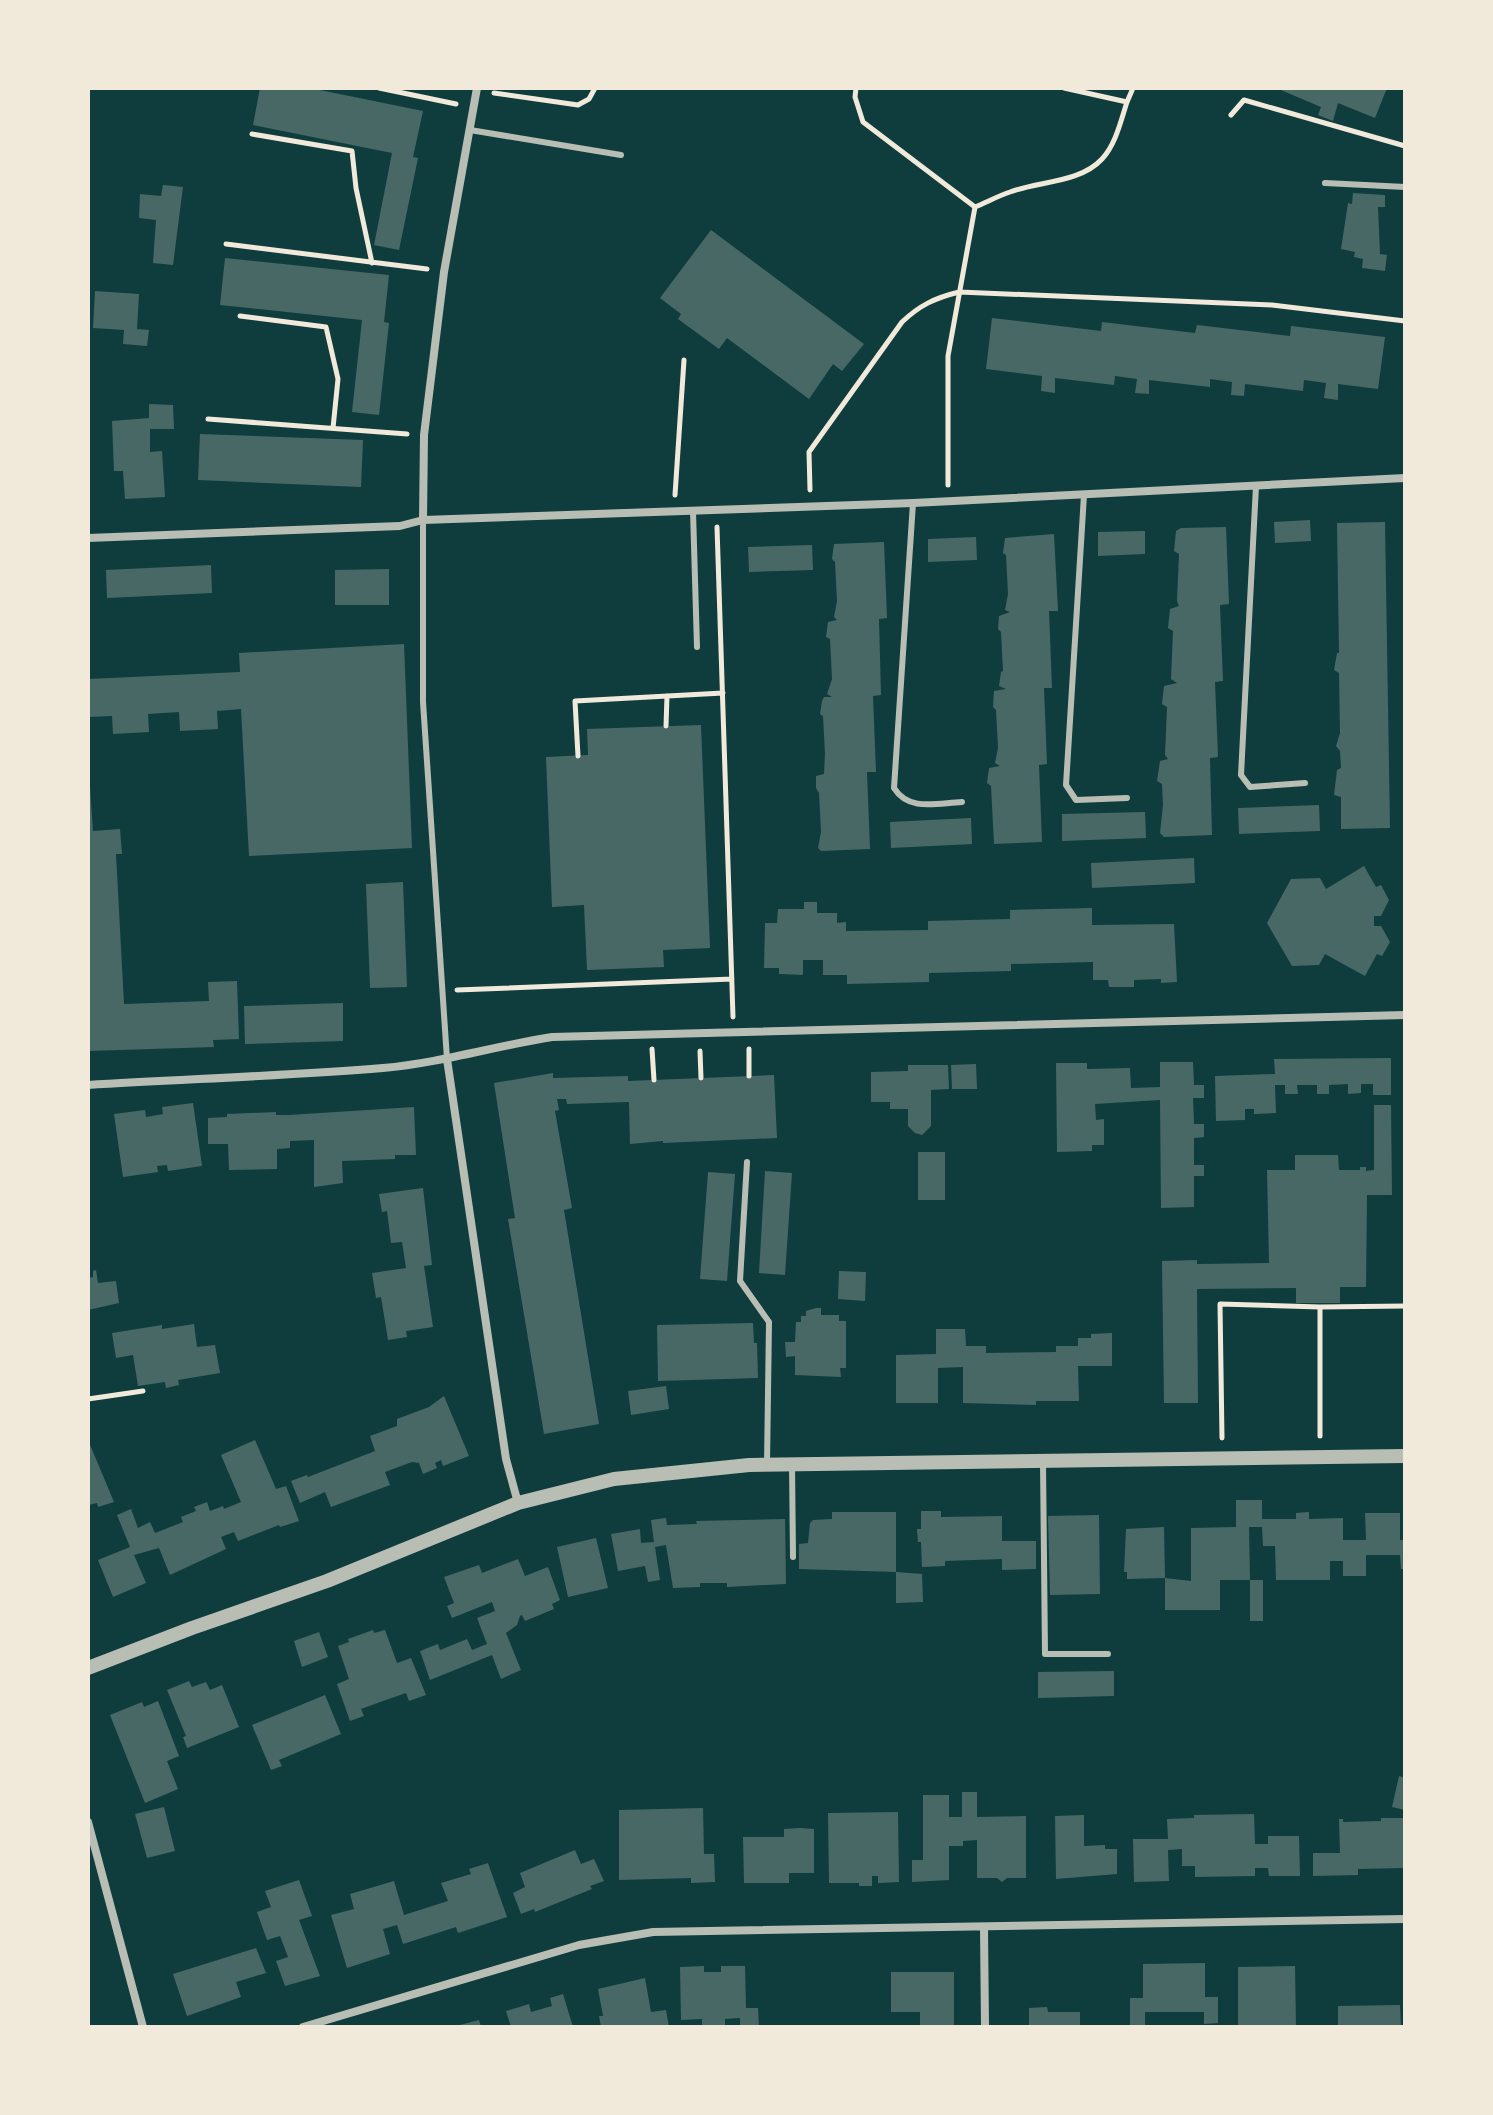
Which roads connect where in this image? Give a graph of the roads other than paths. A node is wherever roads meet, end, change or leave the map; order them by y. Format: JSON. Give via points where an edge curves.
{"nodes":[{"id":1,"x":477,"y":89,"type":"edge"},
{"id":2,"x":470,"y":130,"type":"junction"},
{"id":3,"x":621,"y":155,"type":"dead end"},
{"id":4,"x":1325,"y":183,"type":"dead end"},
{"id":5,"x":1405,"y":187,"type":"edge"},
{"id":6,"x":1405,"y":478,"type":"edge"},
{"id":7,"x":1256,"y":486,"type":"junction"},
{"id":8,"x":1084,"y":495,"type":"junction"},
{"id":9,"x":913,"y":503,"type":"junction"},
{"id":10,"x":693,"y":511,"type":"junction"},
{"id":11,"x":423,"y":520,"type":"junction"},
{"id":12,"x":88,"y":538,"type":"edge"},
{"id":13,"x":697,"y":647,"type":"dead end"},
{"id":14,"x":1305,"y":783,"type":"dead end"},
{"id":15,"x":1127,"y":798,"type":"dead end"},
{"id":16,"x":962,"y":802,"type":"dead end"},
{"id":17,"x":1405,"y":1015,"type":"edge"},
{"id":18,"x":447,"y":1059,"type":"junction"},
{"id":19,"x":88,"y":1085,"type":"edge"},
{"id":20,"x":747,"y":1162,"type":"dead end"},
{"id":21,"x":1405,"y":1456,"type":"edge"},
{"id":22,"x":1043,"y":1462,"type":"junction"},
{"id":23,"x":767,"y":1464,"type":"junction"},
{"id":24,"x":792,"y":1464,"type":"junction"},
{"id":25,"x":518,"y":1503,"type":"junction"},
{"id":26,"x":793,"y":1557,"type":"dead end"},
{"id":27,"x":1108,"y":1654,"type":"dead end"},
{"id":28,"x":88,"y":1668,"type":"edge"},
{"id":29,"x":88,"y":1822,"type":"edge"},
{"id":30,"x":1405,"y":1919,"type":"edge"},
{"id":31,"x":984,"y":1928,"type":"junction"},
{"id":32,"x":143,"y":2027,"type":"edge"},
{"id":33,"x":303,"y":2027,"type":"edge"},
{"id":34,"x":985,"y":2027,"type":"edge"}],
"edges":[{"from":1,"to":2,"type":"street"},
{"from":2,"to":3,"type":"lane"},
{"from":2,"to":11,"type":"street","via":[[444,272],[424,435]]},
{"from":4,"to":5,"type":"lane"},
{"from":6,"to":7,"type":"street"},
{"from":7,"to":8,"type":"street"},
{"from":7,"to":14,"type":"lane","via":[[1241,775],[1250,787]]},
{"from":8,"to":9,"type":"street"},
{"from":8,"to":15,"type":"lane","via":[[1066,785],[1076,800]]},
{"from":9,"to":10,"type":"street"},
{"from":9,"to":16,"type":"lane","via":[[894,788],[910,804]]},
{"from":10,"to":11,"type":"street"},
{"from":10,"to":13,"type":"lane"},
{"from":11,"to":12,"type":"street","via":[[400,526]]},
{"from":11,"to":18,"type":"lane","via":[[423,702]]},
{"from":17,"to":18,"type":"street","via":[[552,1037]]},
{"from":18,"to":19,"type":"street","via":[[384,1068]]},
{"from":18,"to":25,"type":"street","via":[[506,1459]]},
{"from":20,"to":23,"type":"lane","via":[[740,1281],[769,1322]]},
{"from":21,"to":22,"type":"street"},
{"from":22,"to":24,"type":"street"},
{"from":22,"to":27,"type":"lane","via":[[1045,1654]]},
{"from":23,"to":24,"type":"street"},
{"from":23,"to":25,"type":"street","via":[[614,1479]]},
{"from":24,"to":26,"type":"lane"},
{"from":25,"to":28,"type":"street","via":[[327,1581]]},
{"from":29,"to":32,"type":"street"},
{"from":30,"to":31,"type":"street"},
{"from":31,"to":33,"type":"street","via":[[653,1932],[579,1945]]},
{"from":31,"to":34,"type":"street"}]}
